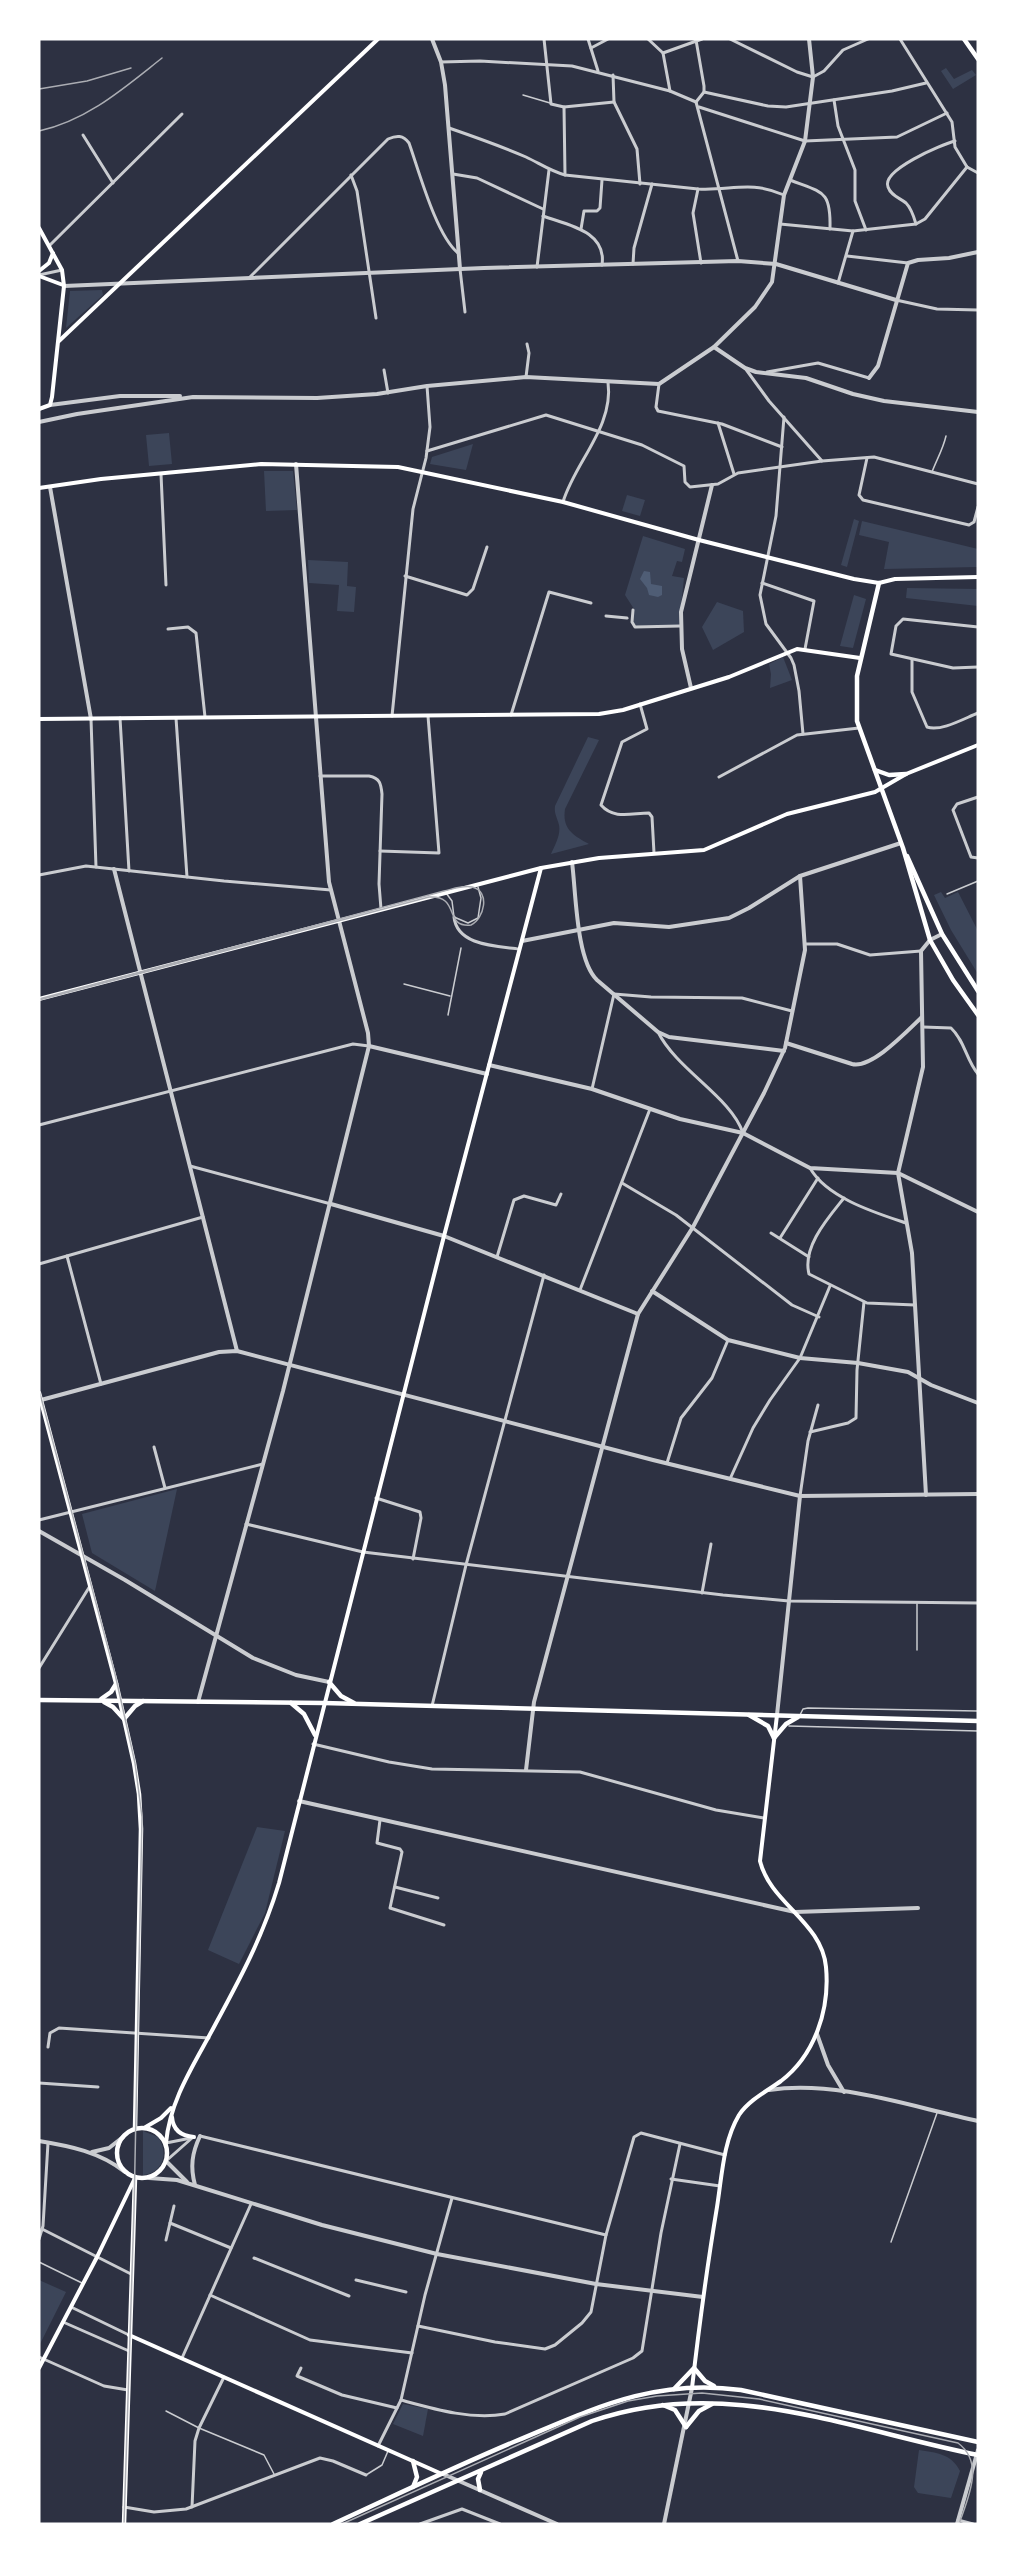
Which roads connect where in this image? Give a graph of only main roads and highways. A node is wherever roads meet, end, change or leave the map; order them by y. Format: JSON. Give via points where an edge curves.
{"nodes":[{"id":1,"x":378,"y":39,"type":"edge"},
{"id":2,"x":964,"y":39,"type":"edge"},
{"id":3,"x":978,"y":59,"type":"edge"},
{"id":4,"x":39,"y":228,"type":"edge"},
{"id":5,"x":53,"y":252,"type":"junction"},
{"id":6,"x":39,"y":274,"type":"edge"},
{"id":7,"x":64,"y":286,"type":"junction"},
{"id":8,"x":59,"y":341,"type":"junction"},
{"id":9,"x":39,"y":410,"type":"edge"},
{"id":10,"x":39,"y":488,"type":"edge"},
{"id":11,"x":978,"y":578,"type":"edge"},
{"id":12,"x":879,"y":583,"type":"junction"},
{"id":13,"x":860,"y":658,"type":"junction"},
{"id":14,"x":39,"y":719,"type":"edge"},
{"id":15,"x":978,"y":746,"type":"edge"},
{"id":16,"x":874,"y":770,"type":"junction"},
{"id":17,"x":906,"y":774,"type":"junction"},
{"id":18,"x":881,"y":789,"type":"junction"},
{"id":19,"x":902,"y":845,"type":"junction"},
{"id":20,"x":541,"y":868,"type":"junction"},
{"id":21,"x":978,"y":991,"type":"edge"},
{"id":22,"x":39,"y":999,"type":"edge"},
{"id":23,"x":978,"y":1015,"type":"edge"},
{"id":24,"x":39,"y":1393,"type":"edge"},
{"id":25,"x":40,"y":1400,"type":"edge"},
{"id":26,"x":116,"y":1683,"type":"junction"},
{"id":27,"x":329,"y":1683,"type":"junction"},
{"id":28,"x":39,"y":1700,"type":"edge"},
{"id":29,"x":98,"y":1700,"type":"junction"},
{"id":30,"x":120,"y":1700,"type":"junction"},
{"id":31,"x":143,"y":1701,"type":"junction"},
{"id":32,"x":291,"y":1703,"type":"junction"},
{"id":33,"x":324,"y":1703,"type":"junction"},
{"id":34,"x":356,"y":1704,"type":"junction"},
{"id":35,"x":748,"y":1714,"type":"junction"},
{"id":36,"x":777,"y":1715,"type":"junction"},
{"id":37,"x":799,"y":1716,"type":"junction"},
{"id":38,"x":124,"y":1719,"type":"junction"},
{"id":39,"x":978,"y":1721,"type":"edge"},
{"id":40,"x":315,"y":1735,"type":"junction"},
{"id":41,"x":774,"y":1738,"type":"junction"},
{"id":42,"x":172,"y":2107,"type":"junction"},
{"id":43,"x":144,"y":2128,"type":"junction"},
{"id":44,"x":135,"y":2129,"type":"junction"},
{"id":45,"x":194,"y":2137,"type":"road end"},
{"id":46,"x":166,"y":2143,"type":"junction"},
{"id":47,"x":135,"y":2178,"type":"junction"},
{"id":48,"x":129,"y":2335,"type":"junction"},
{"id":49,"x":41,"y":2358,"type":"edge"},
{"id":50,"x":39,"y":2368,"type":"edge"},
{"id":51,"x":694,"y":2368,"type":"junction"},
{"id":52,"x":716,"y":2387,"type":"junction"},
{"id":53,"x":692,"y":2388,"type":"junction"},
{"id":54,"x":674,"y":2389,"type":"junction"},
{"id":55,"x":715,"y":2403,"type":"junction"},
{"id":56,"x":657,"y":2404,"type":"junction"},
{"id":57,"x":978,"y":2442,"type":"edge"},
{"id":58,"x":977,"y":2453,"type":"edge"},
{"id":59,"x":413,"y":2461,"type":"junction"},
{"id":60,"x":481,"y":2472,"type":"junction"},
{"id":61,"x":442,"y":2474,"type":"junction"},
{"id":62,"x":411,"y":2488,"type":"junction"},
{"id":63,"x":480,"y":2490,"type":"road end"},
{"id":64,"x":124,"y":2524,"type":"edge"},
{"id":65,"x":335,"y":2524,"type":"edge"},
{"id":66,"x":360,"y":2524,"type":"edge"}],
"edges":[{"from":1,"to":8,"type":"main road"},
{"from":2,"to":3,"type":"main road"},
{"from":4,"to":5,"type":"main road"},
{"from":5,"to":6,"type":"main road"},
{"from":5,"to":7,"type":"main road","via":[[62,270]]},
{"from":6,"to":7,"type":"main road"},
{"from":7,"to":8,"type":"main road"},
{"from":8,"to":9,"type":"main road","via":[[50,405]]},
{"from":10,"to":12,"type":"main road","via":[[233,466],[398,467],[563,502],[769,558]]},
{"from":11,"to":12,"type":"main road","via":[[895,579]]},
{"from":12,"to":13,"type":"main road"},
{"from":13,"to":14,"type":"main road","via":[[805,650],[786,652],[729,677],[599,714]]},
{"from":13,"to":16,"type":"main road","via":[[856,701],[859,728]]},
{"from":15,"to":17,"type":"main road"},
{"from":16,"to":17,"type":"main road","via":[[889,775]]},
{"from":16,"to":18,"type":"main road"},
{"from":17,"to":18,"type":"main road"},
{"from":18,"to":19,"type":"main road"},
{"from":18,"to":20,"type":"main road","via":[[787,814],[704,850],[572,861]]},
{"from":19,"to":21,"type":"main road","via":[[942,934]]},
{"from":19,"to":23,"type":"main road","via":[[930,940]]},
{"from":20,"to":22,"type":"main road"},
{"from":20,"to":27,"type":"main road"},
{"from":24,"to":25,"type":"main road"},
{"from":25,"to":26,"type":"main road"},
{"from":26,"to":29,"type":"main road","via":[[111,1692]]},
{"from":26,"to":30,"type":"main road"},
{"from":27,"to":33,"type":"main road"},
{"from":27,"to":34,"type":"main road"},
{"from":28,"to":29,"type":"main road"},
{"from":29,"to":30,"type":"main road"},
{"from":29,"to":38,"type":"main road","via":[[113,1707]]},
{"from":30,"to":31,"type":"main road"},
{"from":30,"to":38,"type":"main road"},
{"from":31,"to":32,"type":"main road"},
{"from":31,"to":38,"type":"main road"},
{"from":32,"to":33,"type":"main road"},
{"from":32,"to":40,"type":"main road","via":[[304,1714]]},
{"from":33,"to":34,"type":"main road"},
{"from":33,"to":40,"type":"main road"},
{"from":34,"to":35,"type":"main road"},
{"from":35,"to":36,"type":"main road"},
{"from":35,"to":41,"type":"main road","via":[[768,1726]]},
{"from":36,"to":37,"type":"main road"},
{"from":36,"to":41,"type":"main road"},
{"from":37,"to":39,"type":"main road"},
{"from":37,"to":41,"type":"main road"},
{"from":38,"to":44,"type":"main road","via":[[141,1817]]},
{"from":40,"to":42,"type":"main road","via":[[266,1927]]},
{"from":41,"to":51,"type":"main road","via":[[760,1853],[762,1868],[767,1880],[818,1940],[826,1965],[826,1990],[817,2034],[808,2052],[798,2067],[750,2102],[728,2139]]},
{"from":42,"to":43,"type":"main road"},
{"from":42,"to":45,"type":"main road","via":[[171,2120],[177,2131]]},
{"from":42,"to":46,"type":"main road"},
{"from":43,"to":44,"type":"main road"},
{"from":43,"to":46,"type":"main road","via":[[157,2132]]},
{"from":44,"to":47,"type":"main road","via":[[123,2137],[117,2159],[125,2172]]},
{"from":46,"to":47,"type":"main road","via":[[166,2161],[160,2172],[149,2178]]},
{"from":47,"to":48,"type":"main road"},
{"from":47,"to":49,"type":"main road"},
{"from":48,"to":59,"type":"main road"},
{"from":48,"to":64,"type":"main road"},
{"from":49,"to":50,"type":"main road"},
{"from":51,"to":52,"type":"main road"},
{"from":51,"to":53,"type":"main road"},
{"from":51,"to":54,"type":"main road"},
{"from":52,"to":53,"type":"main road"},
{"from":52,"to":57,"type":"main road"},
{"from":53,"to":54,"type":"main road"},
{"from":54,"to":61,"type":"main road","via":[[586,2410]]},
{"from":55,"to":56,"type":"main road"},
{"from":55,"to":56,"type":"main road","via":[[699,2411],[686,2427],[675,2410]]},
{"from":55,"to":58,"type":"main road","via":[[774,2409]]},
{"from":56,"to":60,"type":"main road","via":[[592,2421]]},
{"from":59,"to":61,"type":"main road"},
{"from":59,"to":62,"type":"main road","via":[[417,2477]]},
{"from":60,"to":63,"type":"main road"},
{"from":60,"to":66,"type":"main road"},
{"from":61,"to":62,"type":"main road"},
{"from":62,"to":65,"type":"main road"}]}
